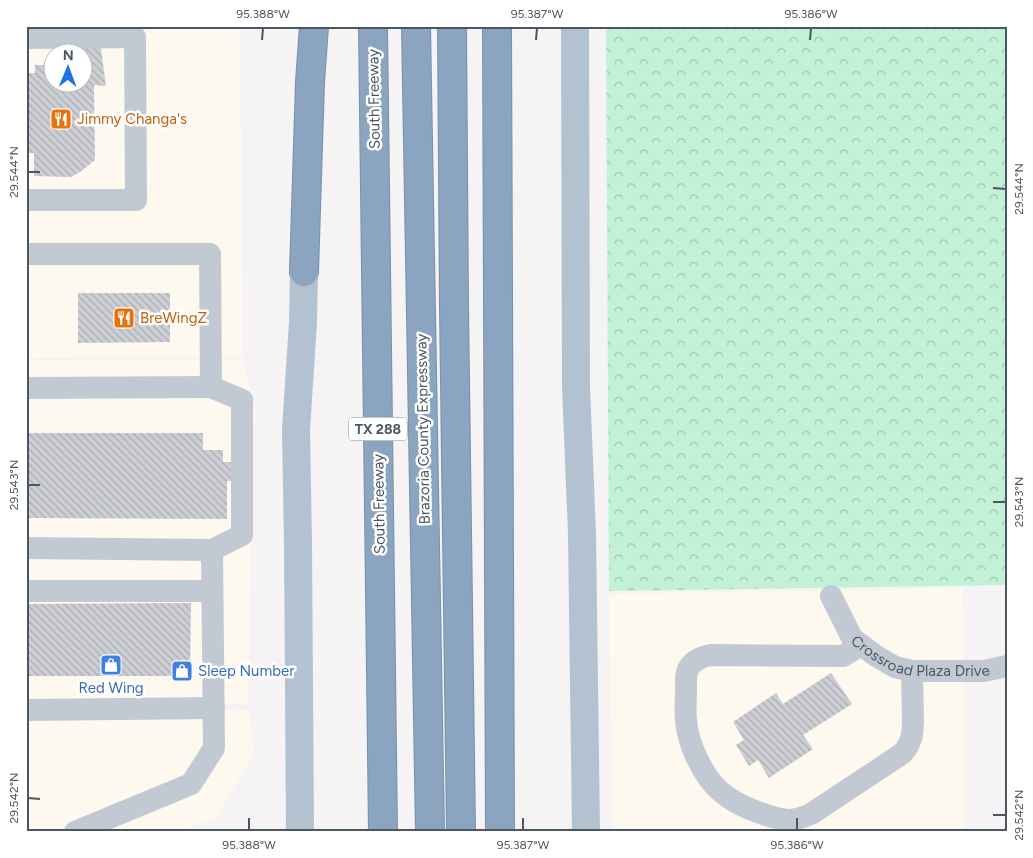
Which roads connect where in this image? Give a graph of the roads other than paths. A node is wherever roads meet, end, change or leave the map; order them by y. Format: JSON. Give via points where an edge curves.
{"nodes":[{"id":1,"x":314,"y":26,"type":"edge"},
{"id":2,"x":373,"y":26,"type":"edge"},
{"id":3,"x":416,"y":26,"type":"edge"},
{"id":4,"x":452,"y":26,"type":"edge"},
{"id":5,"x":497,"y":26,"type":"edge"},
{"id":6,"x":574,"y":26,"type":"edge"},
{"id":7,"x":26,"y":38,"type":"edge"},
{"id":8,"x":26,"y":200,"type":"edge"},
{"id":9,"x":26,"y":254,"type":"edge"},
{"id":10,"x":304,"y":272,"type":"joint"},
{"id":11,"x":211,"y":387,"type":"junction"},
{"id":12,"x":26,"y":388,"type":"edge"},
{"id":13,"x":26,"y":548,"type":"edge"},
{"id":14,"x":212,"y":550,"type":"junction"},
{"id":15,"x":26,"y":591,"type":"edge"},
{"id":16,"x":212,"y":591,"type":"junction"},
{"id":17,"x":831,"y":596,"type":"dead end"},
{"id":18,"x":861,"y":645,"type":"junction"},
{"id":19,"x":1007,"y":666,"type":"edge"},
{"id":20,"x":912,"y":671,"type":"junction"},
{"id":21,"x":214,"y":708,"type":"junction"},
{"id":22,"x":26,"y":710,"type":"edge"},
{"id":23,"x":585,"y":733,"type":"junction"},
{"id":24,"x":75,"y":832,"type":"edge"},
{"id":25,"x":300,"y":832,"type":"edge"},
{"id":26,"x":383,"y":832,"type":"edge"},
{"id":27,"x":430,"y":832,"type":"edge"},
{"id":28,"x":461,"y":832,"type":"edge"},
{"id":29,"x":500,"y":832,"type":"edge"},
{"id":30,"x":567,"y":832,"type":"edge"},
{"id":31,"x":586,"y":832,"type":"edge"}],
"edges":[{"from":1,"to":10,"type":"highway"},
{"from":2,"to":26,"type":"highway","name":"South Freeway","number":"TX 288"},
{"from":3,"to":27,"type":"highway","name":"Brazoria County Expressway"},
{"from":4,"to":28,"type":"highway"},
{"from":5,"to":29,"type":"highway"},
{"from":6,"to":23,"type":"main road","via":[[576,387]]},
{"from":7,"to":8,"type":"street","via":[[136,38],[136,200]]},
{"from":9,"to":11,"type":"street","via":[[210,254]]},
{"from":10,"to":25,"type":"main road","via":[[296,430]]},
{"from":11,"to":12,"type":"street"},
{"from":11,"to":14,"type":"street","via":[[242,400],[242,535]]},
{"from":13,"to":14,"type":"street"},
{"from":14,"to":16,"type":"street"},
{"from":15,"to":16,"type":"street"},
{"from":16,"to":21,"type":"street"},
{"from":17,"to":18,"type":"street","name":"Crossroad Plaza Drive","via":[[852,638]]},
{"from":18,"to":20,"type":"street","name":"Crossroad Plaza Drive","via":[[895,667]]},
{"from":18,"to":20,"type":"street","via":[[843,656],[710,654],[697,659],[689,667],[686,675],[686,719],[690,738],[698,760],[724,795],[743,807],[775,818],[798,820],[811,814],[903,753],[908,746],[913,722]]},
{"from":19,"to":20,"type":"street","name":"Crossroad Plaza Drive","via":[[984,671]]},
{"from":21,"to":22,"type":"street"},
{"from":21,"to":24,"type":"street","via":[[214,748],[191,784]]},
{"from":23,"to":30,"type":"main road","via":[[568,801]]},
{"from":23,"to":31,"type":"main road"}]}
